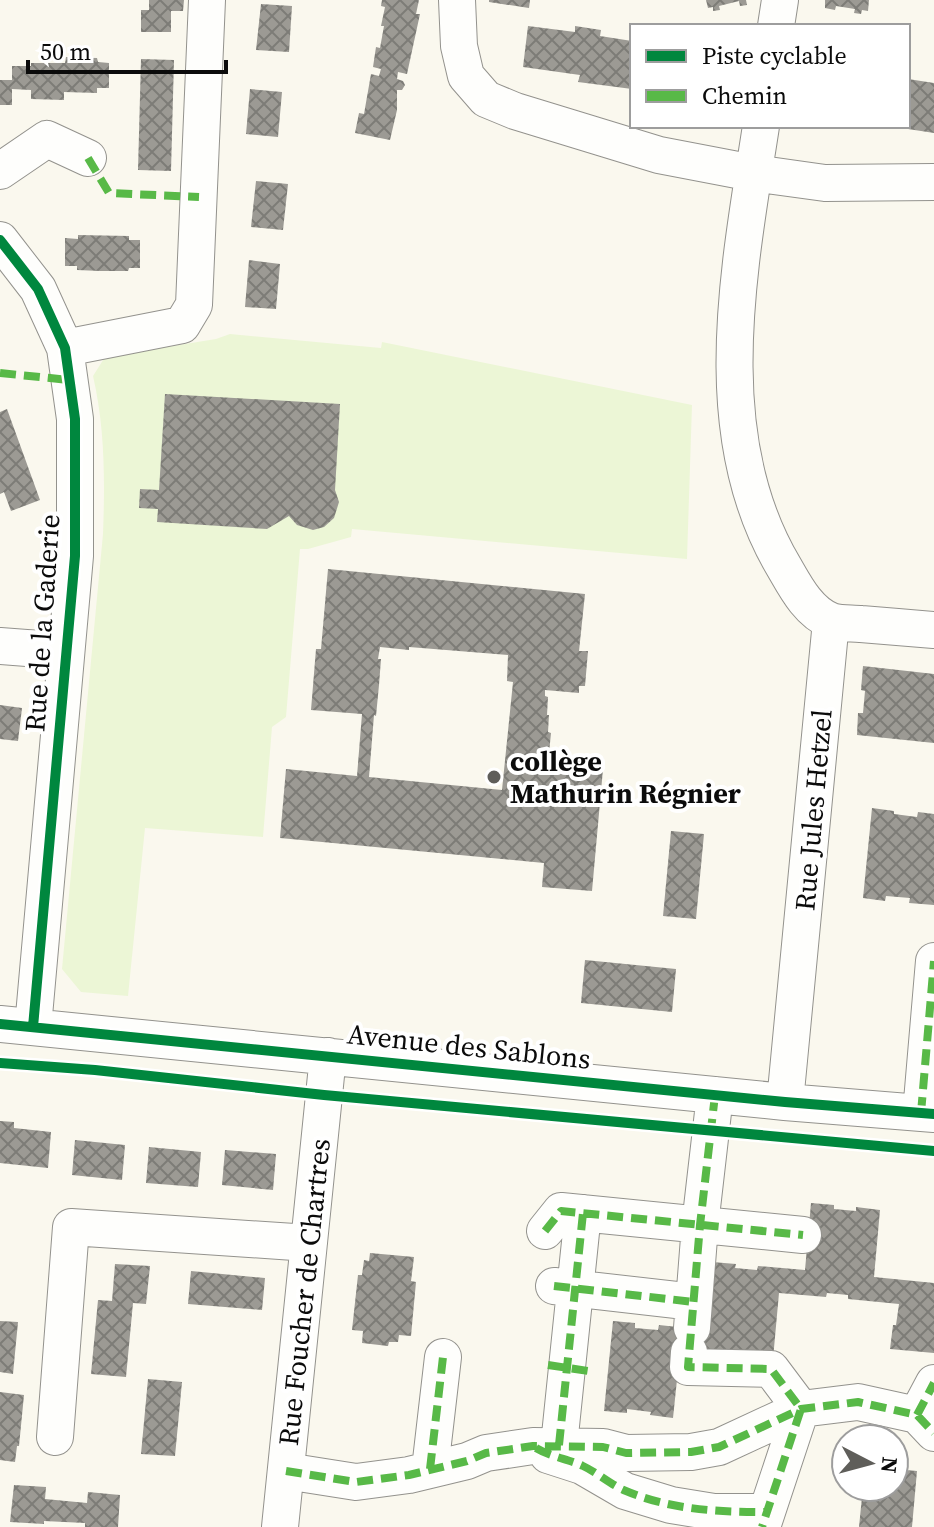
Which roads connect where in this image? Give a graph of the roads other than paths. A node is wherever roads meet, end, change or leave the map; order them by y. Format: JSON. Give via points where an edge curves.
{"nodes":[{"id":1,"x":207,"y":0,"type":"edge"},
{"id":2,"x":457,"y":0,"type":"edge"},
{"id":3,"x":780,"y":0,"type":"edge"},
{"id":4,"x":776,"y":24,"type":"edge"},
{"id":5,"x":761,"y":128,"type":"edge"},
{"id":6,"x":88,"y":158,"type":"dead end"},
{"id":7,"x":0,"y":171,"type":"edge"},
{"id":8,"x":753,"y":173,"type":"junction"},
{"id":9,"x":934,"y":182,"type":"edge"},
{"id":10,"x":0,"y":240,"type":"edge"},
{"id":11,"x":65,"y":348,"type":"junction"},
{"id":12,"x":831,"y":621,"type":"junction"},
{"id":13,"x":934,"y":630,"type":"edge"},
{"id":14,"x":0,"y":646,"type":"edge"},
{"id":15,"x":66,"y":651,"type":"junction"},
{"id":16,"x":929,"y":960,"type":"edge"},
{"id":17,"x":16,"y":1025,"type":"edge"},
{"id":18,"x":328,"y":1056,"type":"junction"},
{"id":19,"x":715,"y":1095,"type":"junction"},
{"id":20,"x":785,"y":1102,"type":"junction"},
{"id":21,"x":928,"y":1113,"type":"edge"},
{"id":22,"x":583,"y":1213,"type":"junction"},
{"id":23,"x":700,"y":1225,"type":"junction"},
{"id":24,"x":545,"y":1231,"type":"dead end"},
{"id":25,"x":803,"y":1235,"type":"dead end"},
{"id":26,"x":309,"y":1243,"type":"junction"},
{"id":27,"x":564,"y":1287,"type":"junction"},
{"id":28,"x":692,"y":1327,"type":"junction"},
{"id":29,"x":443,"y":1357,"type":"dead end"},
{"id":30,"x":934,"y":1383,"type":"edge"},
{"id":31,"x":801,"y":1409,"type":"junction"},
{"id":32,"x":926,"y":1424,"type":"edge"},
{"id":33,"x":55,"y":1437,"type":"dead end"},
{"id":34,"x":546,"y":1446,"type":"junction"},
{"id":35,"x":430,"y":1469,"type":"junction"},
{"id":36,"x":286,"y":1471,"type":"junction"},
{"id":37,"x":765,"y":1520,"type":"edge"},
{"id":38,"x":280,"y":1527,"type":"edge"}],
"edges":[{"from":1,"to":11,"type":"street","via":[[194,305],[182,325]]},
{"from":2,"to":8,"type":"street","via":[[466,76],[486,99],[659,155]]},
{"from":3,"to":4,"type":"street"},
{"from":5,"to":8,"type":"street"},
{"from":6,"to":7,"type":"street","via":[[47,139]]},
{"from":8,"to":9,"type":"street","via":[[825,183]]},
{"from":8,"to":12,"type":"street","via":[[738,293],[738,429],[750,487],[771,546],[812,609]]},
{"from":10,"to":11,"type":"street","name":"Rue de la Gaderie","via":[[38,289]]},
{"from":11,"to":15,"type":"street","name":"Rue de la Gaderie","via":[[75,419],[75,556]]},
{"from":12,"to":13,"type":"street"},
{"from":12,"to":20,"type":"street","name":"Rue Jules Hetzel"},
{"from":14,"to":15,"type":"street"},
{"from":15,"to":17,"type":"street","name":"Rue de la Gaderie"},
{"from":16,"to":21,"type":"street"},
{"from":17,"to":18,"type":"street","name":"Avenue des Sablons"},
{"from":18,"to":19,"type":"street","name":"Avenue des Sablons"},
{"from":18,"to":26,"type":"street","name":"Rue Foucher de Chartres"},
{"from":19,"to":20,"type":"street","name":"Avenue des Sablons"},
{"from":19,"to":23,"type":"street"},
{"from":20,"to":21,"type":"street","name":"Avenue des Sablons"},
{"from":22,"to":23,"type":"street"},
{"from":22,"to":24,"type":"street","via":[[561,1211]]},
{"from":22,"to":27,"type":"street"},
{"from":23,"to":25,"type":"street"},
{"from":23,"to":28,"type":"street"},
{"from":26,"to":33,"type":"street","via":[[71,1227]]},
{"from":26,"to":36,"type":"street","name":"Rue Foucher de Chartres"},
{"from":27,"to":28,"type":"street"},
{"from":27,"to":34,"type":"street","via":[[570,1368]]},
{"from":28,"to":31,"type":"street","via":[[688,1367],[771,1369]]},
{"from":29,"to":35,"type":"street"},
{"from":30,"to":32,"type":"street"},
{"from":31,"to":32,"type":"street","via":[[858,1402]]},
{"from":31,"to":34,"type":"street","via":[[719,1447],[691,1452]]},
{"from":31,"to":37,"type":"street"},
{"from":34,"to":35,"type":"street","via":[[486,1453]]},
{"from":34,"to":37,"type":"street","via":[[545,1454],[582,1466],[625,1491],[671,1505]]},
{"from":35,"to":36,"type":"street","via":[[356,1482]]},
{"from":36,"to":38,"type":"street","name":"Rue Foucher de Chartres"}]}
